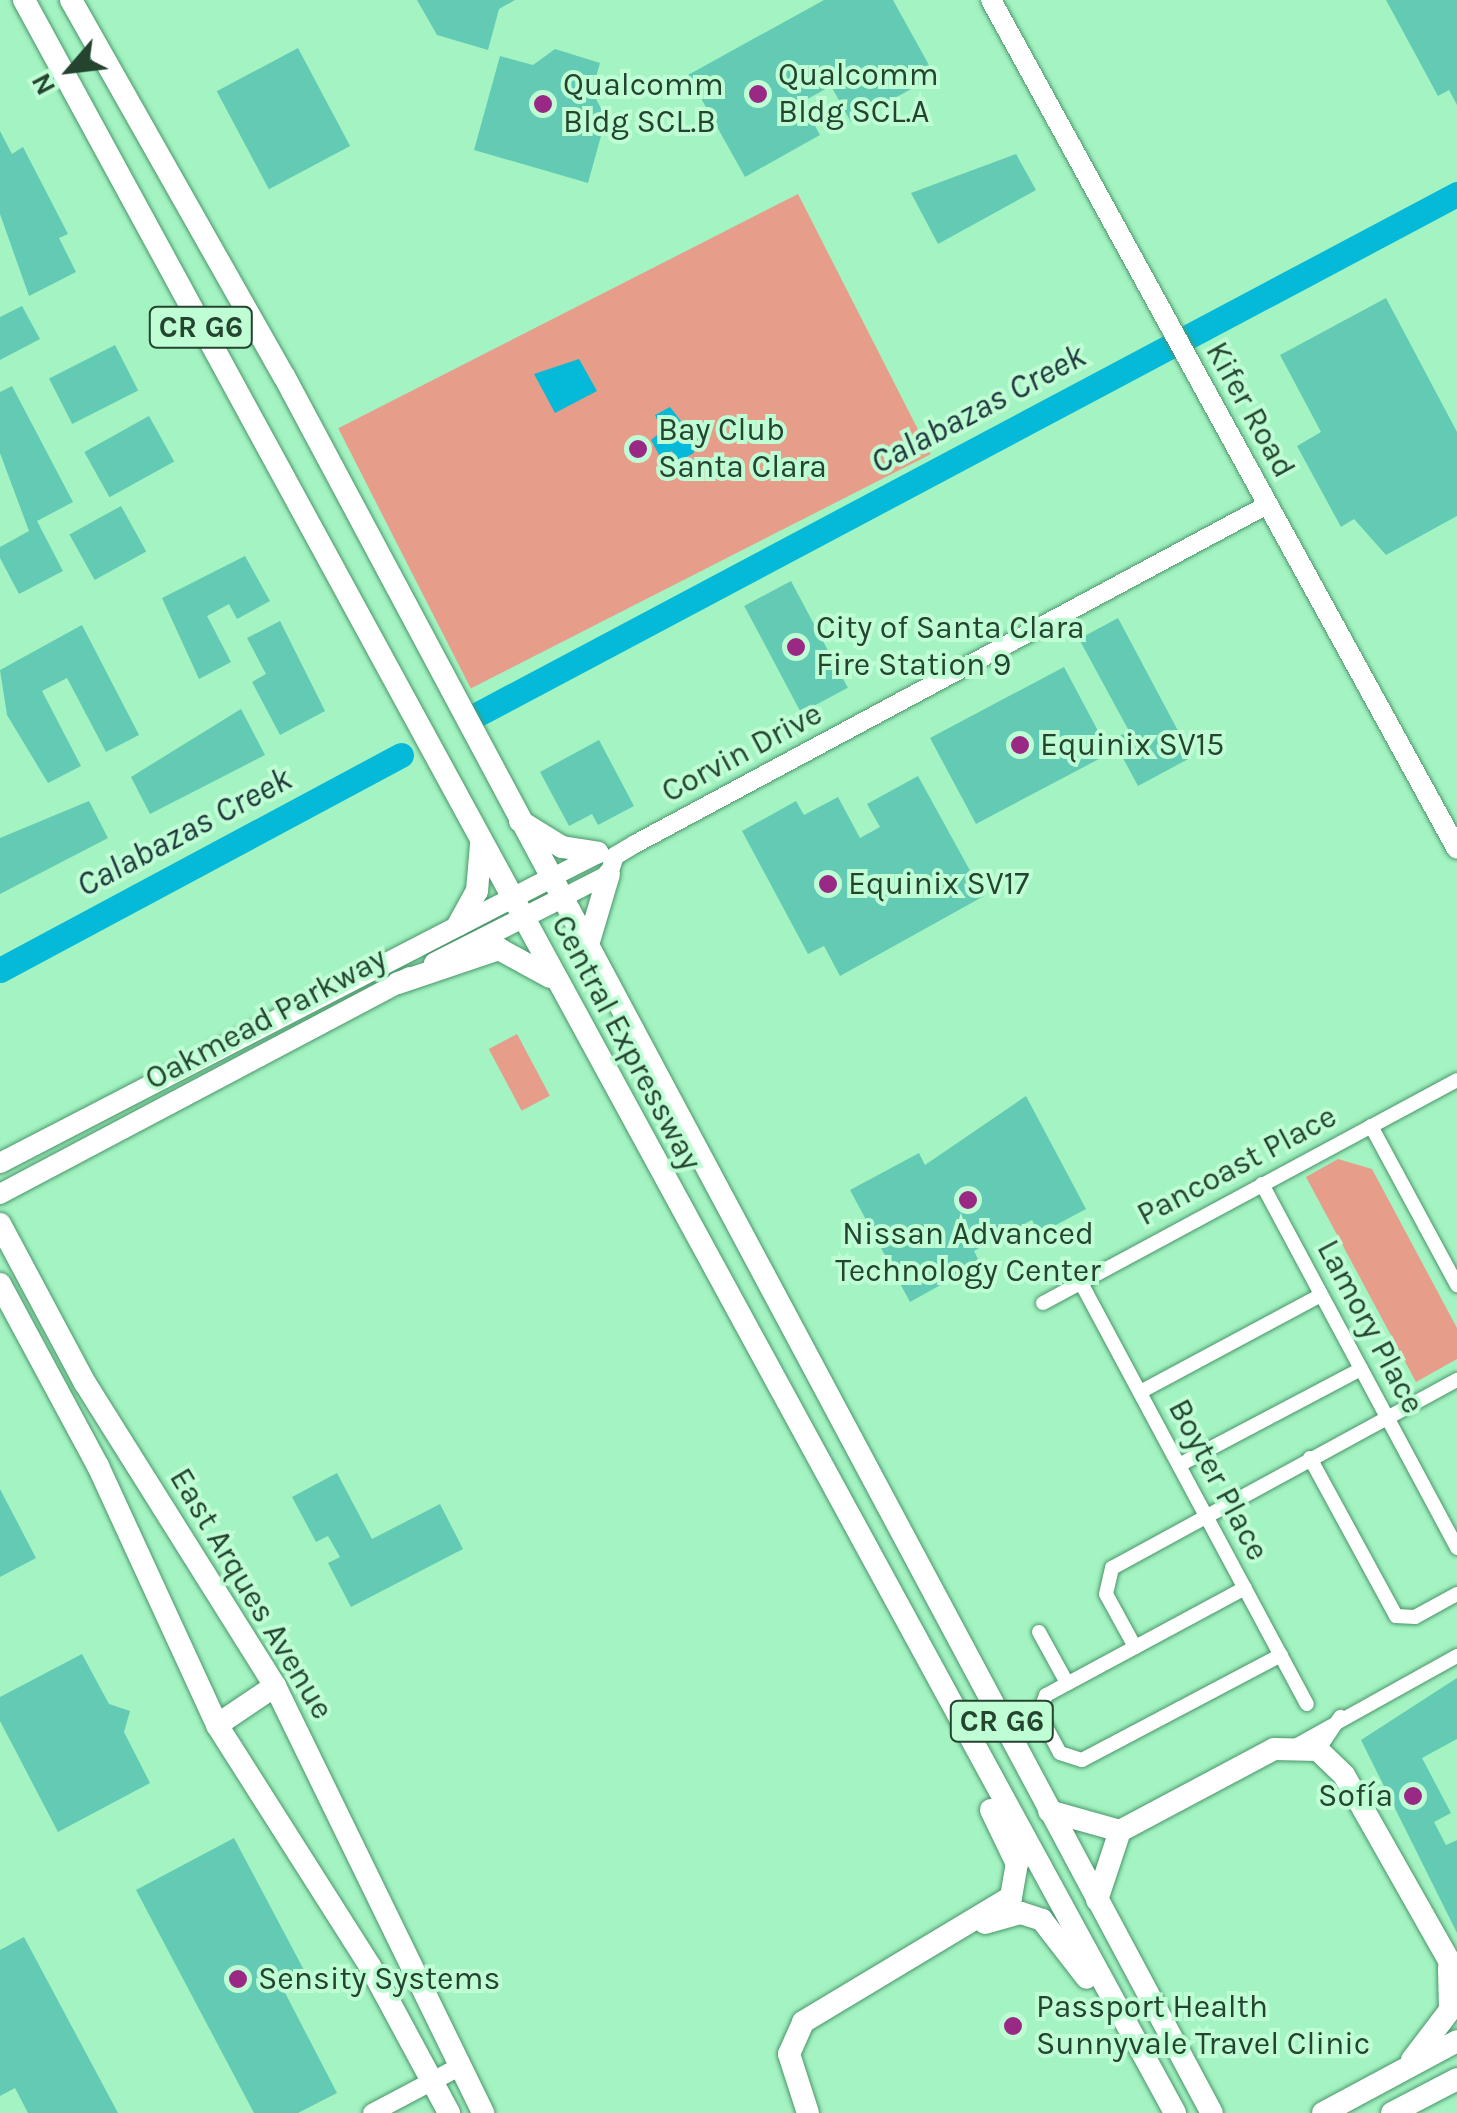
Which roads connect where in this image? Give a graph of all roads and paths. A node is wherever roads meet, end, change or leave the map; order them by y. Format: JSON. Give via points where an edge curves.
{"nodes":[{"id":1,"x":71,"y":0,"type":"edge"},
{"id":2,"x":88,"y":0,"type":"edge"},
{"id":3,"x":990,"y":0,"type":"edge"},
{"id":4,"x":24,"y":2,"type":"edge"},
{"id":5,"x":153,"y":146,"type":"junction"},
{"id":6,"x":1267,"y":505,"type":"junction"},
{"id":7,"x":516,"y":819,"type":"junction"},
{"id":8,"x":481,"y":844,"type":"junction"},
{"id":9,"x":1457,"y":849,"type":"edge"},
{"id":10,"x":608,"y":861,"type":"junction"},
{"id":11,"x":554,"y":889,"type":"junction"},
{"id":12,"x":516,"y":908,"type":"junction"},
{"id":13,"x":458,"y":925,"type":"junction"},
{"id":14,"x":586,"y":948,"type":"junction"},
{"id":15,"x":556,"y":980,"type":"junction"},
{"id":16,"x":398,"y":983,"type":"junction"},
{"id":17,"x":1457,"y":1080,"type":"edge"},
{"id":18,"x":1371,"y":1126,"type":"junction"},
{"id":19,"x":0,"y":1162,"type":"edge"},
{"id":20,"x":1262,"y":1184,"type":"junction"},
{"id":21,"x":0,"y":1194,"type":"edge"},
{"id":22,"x":0,"y":1224,"type":"edge"},
{"id":23,"x":1080,"y":1281,"type":"junction"},
{"id":24,"x":0,"y":1284,"type":"edge"},
{"id":25,"x":1457,"y":1285,"type":"edge"},
{"id":26,"x":1322,"y":1295,"type":"junction"},
{"id":27,"x":1044,"y":1303,"type":"dead end"},
{"id":28,"x":1361,"y":1369,"type":"junction"},
{"id":29,"x":1457,"y":1380,"type":"edge"},
{"id":30,"x":1140,"y":1392,"type":"junction"},
{"id":31,"x":1387,"y":1418,"type":"junction"},
{"id":32,"x":1310,"y":1458,"type":"junction"},
{"id":33,"x":1179,"y":1465,"type":"junction"},
{"id":34,"x":1206,"y":1515,"type":"junction"},
{"id":35,"x":1457,"y":1548,"type":"edge"},
{"id":36,"x":882,"y":1583,"type":"junction"},
{"id":37,"x":1245,"y":1588,"type":"junction"},
{"id":38,"x":1457,"y":1594,"type":"edge"},
{"id":39,"x":1039,"y":1632,"type":"dead end"},
{"id":40,"x":1134,"y":1647,"type":"junction"},
{"id":41,"x":1281,"y":1655,"type":"junction"},
{"id":42,"x":1457,"y":1656,"type":"edge"},
{"id":43,"x":1066,"y":1683,"type":"junction"},
{"id":44,"x":275,"y":1686,"type":"junction"},
{"id":45,"x":1307,"y":1704,"type":"dead end"},
{"id":46,"x":1340,"y":1718,"type":"junction"},
{"id":47,"x":217,"y":1725,"type":"junction"},
{"id":48,"x":1308,"y":1747,"type":"junction"},
{"id":49,"x":1049,"y":1811,"type":"junction"},
{"id":50,"x":1120,"y":1830,"type":"junction"},
{"id":51,"x":1097,"y":1900,"type":"junction"},
{"id":52,"x":976,"y":1925,"type":"junction"},
{"id":53,"x":1453,"y":1971,"type":"edge"},
{"id":54,"x":1457,"y":2041,"type":"edge"},
{"id":55,"x":1138,"y":2044,"type":"junction"},
{"id":56,"x":459,"y":2067,"type":"junction"},
{"id":57,"x":1406,"y":2068,"type":"junction"},
{"id":58,"x":1457,"y":2079,"type":"edge"},
{"id":59,"x":433,"y":2081,"type":"junction"},
{"id":60,"x":1457,"y":2094,"type":"edge"},
{"id":61,"x":1423,"y":2097,"type":"junction"},
{"id":62,"x":372,"y":2113,"type":"edge"},
{"id":63,"x":450,"y":2113,"type":"edge"},
{"id":64,"x":482,"y":2113,"type":"edge"},
{"id":65,"x":808,"y":2113,"type":"edge"},
{"id":66,"x":1175,"y":2113,"type":"edge"},
{"id":67,"x":1212,"y":2113,"type":"edge"},
{"id":68,"x":1322,"y":2113,"type":"edge"},
{"id":69,"x":1392,"y":2113,"type":"edge"}],
"edges":[{"from":1,"to":5,"type":"main road","name":"Central Expressway","number":"CR G6"},
{"from":2,"to":5,"type":"main road","via":[[146,112]]},
{"from":3,"to":6,"type":"main road","name":"Kifer Road"},
{"from":4,"to":8,"type":"main road","name":"Central Expressway","number":"CR G6"},
{"from":5,"to":7,"type":"main road","name":"Central Expressway","number":"CR G6"},
{"from":6,"to":9,"type":"main road","name":"Kifer Road"},
{"from":6,"to":10,"type":"street","name":"Corvin Drive"},
{"from":7,"to":10,"type":"main road","via":[[562,847]]},
{"from":7,"to":11,"type":"main road","name":"Central Expressway","number":"CR G6"},
{"from":8,"to":12,"type":"main road","name":"Central Expressway","number":"CR G6"},
{"from":8,"to":13,"type":"main road","via":[[477,890]]},
{"from":10,"to":11,"type":"street","name":"Corvin Drive"},
{"from":10,"to":14,"type":"main road"},
{"from":11,"to":12,"type":"main road","name":"Oakmead Parkway"},
{"from":11,"to":14,"type":"main road","name":"Central Expressway","number":"CR G6"},
{"from":12,"to":13,"type":"main road","name":"Oakmead Parkway"},
{"from":12,"to":15,"type":"main road","name":"Central Expressway","number":"CR G6"},
{"from":12,"to":16,"type":"main road","name":"Oakmead Parkway"},
{"from":13,"to":19,"type":"main road","name":"Oakmead Parkway"},
{"from":14,"to":49,"type":"main road","name":"Central Expressway","number":"CR G6"},
{"from":15,"to":16,"type":"main road","via":[[499,949]]},
{"from":15,"to":36,"type":"main road","name":"Central Expressway","number":"CR G6"},
{"from":16,"to":21,"type":"main road","name":"Oakmead Parkway"},
{"from":17,"to":18,"type":"street","name":"Pancoast Place"},
{"from":18,"to":20,"type":"street","name":"Pancoast Place"},
{"from":18,"to":25,"type":"street"},
{"from":20,"to":23,"type":"street","name":"Pancoast Place"},
{"from":20,"to":26,"type":"street","name":"Lamory Place"},
{"from":22,"to":44,"type":"main road","name":"East Arques Avenue","via":[[84,1383]]},
{"from":23,"to":27,"type":"street","name":"Pancoast Place"},
{"from":23,"to":30,"type":"street","name":"Boyter Place"},
{"from":24,"to":47,"type":"main road","via":[[98,1466]]},
{"from":26,"to":28,"type":"street","name":"Lamory Place"},
{"from":26,"to":30,"type":"street"},
{"from":28,"to":31,"type":"street","name":"Lamory Place"},
{"from":28,"to":33,"type":"street"},
{"from":29,"to":31,"type":"street"},
{"from":30,"to":33,"type":"street","name":"Boyter Place"},
{"from":31,"to":32,"type":"street"},
{"from":31,"to":35,"type":"street","name":"Lamory Place"},
{"from":32,"to":34,"type":"street"},
{"from":32,"to":38,"type":"street","via":[[1396,1616],[1414,1617]]},
{"from":33,"to":34,"type":"street","name":"Boyter Place"},
{"from":34,"to":37,"type":"street","name":"Boyter Place"},
{"from":34,"to":40,"type":"street","via":[[1107,1574],[1106,1594]]},
{"from":36,"to":52,"type":"main road","via":[[896,1632],[1017,1864],[1011,1896]]},
{"from":36,"to":55,"type":"main road","name":"Central Expressway","number":"CR G6"},
{"from":37,"to":40,"type":"street"},
{"from":37,"to":41,"type":"street","name":"Boyter Place"},
{"from":39,"to":43,"type":"street"},
{"from":40,"to":43,"type":"street"},
{"from":41,"to":43,"type":"street","via":[[1076,1762],[1060,1753],[1038,1708]]},
{"from":41,"to":45,"type":"street","name":"Boyter Place"},
{"from":42,"to":46,"type":"street"},
{"from":44,"to":47,"type":"main road"},
{"from":44,"to":56,"type":"main road","name":"East Arques Avenue"},
{"from":46,"to":48,"type":"street"},
{"from":46,"to":48,"type":"street"},
{"from":47,"to":59,"type":"main road"},
{"from":48,"to":50,"type":"main road"},
{"from":48,"to":53,"type":"main road","via":[[1344,1775]]},
{"from":49,"to":50,"type":"main road","via":[[1090,1830]]},
{"from":49,"to":51,"type":"main road","name":"Central Expressway","number":"CR G6"},
{"from":50,"to":51,"type":"main road"},
{"from":51,"to":67,"type":"main road","name":"Central Expressway","number":"CR G6"},
{"from":52,"to":55,"type":"main road","via":[[1021,1914],[1042,1920]]},
{"from":52,"to":65,"type":"main road","via":[[803,2022],[789,2054]]},
{"from":53,"to":57,"type":"main road","via":[[1450,2010]]},
{"from":54,"to":57,"type":"main road"},
{"from":55,"to":66,"type":"main road","name":"Central Expressway","number":"CR G6"},
{"from":56,"to":59,"type":"street"},
{"from":56,"to":64,"type":"main road","name":"East Arques Avenue"},
{"from":57,"to":68,"type":"main road"},
{"from":58,"to":61,"type":"main road"},
{"from":59,"to":62,"type":"street"},
{"from":59,"to":63,"type":"main road"},
{"from":60,"to":61,"type":"main road"},
{"from":61,"to":69,"type":"main road"}]}
